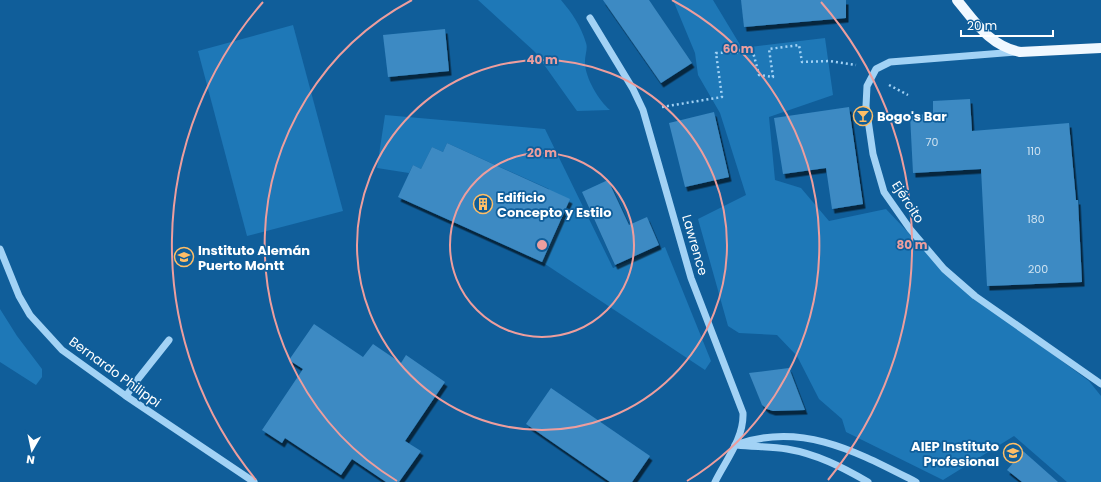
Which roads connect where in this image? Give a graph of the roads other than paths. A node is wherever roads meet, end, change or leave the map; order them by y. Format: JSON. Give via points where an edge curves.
{"nodes":[{"id":1,"x":957,"y":0,"type":"edge"},
{"id":2,"x":590,"y":18,"type":"dead end"},
{"id":3,"x":1101,"y":48,"type":"edge"},
{"id":4,"x":1020,"y":52,"type":"junction"},
{"id":5,"x":0,"y":248,"type":"edge"},
{"id":6,"x":169,"y":340,"type":"dead end"},
{"id":7,"x":1101,"y":384,"type":"edge"},
{"id":8,"x":126,"y":396,"type":"junction"},
{"id":9,"x":735,"y":445,"type":"junction"},
{"id":10,"x":254,"y":482,"type":"edge"},
{"id":11,"x":715,"y":482,"type":"edge"},
{"id":12,"x":868,"y":482,"type":"edge"},
{"id":13,"x":916,"y":482,"type":"edge"}],
"edges":[{"from":1,"to":4,"type":"main road","via":[[989,38],[999,45]]},
{"from":2,"to":9,"type":"street","name":"Lawrence","via":[[643,110],[691,278],[743,413],[744,425]]},
{"from":3,"to":4,"type":"main road"},
{"from":4,"to":7,"type":"street","name":"Ejército","via":[[890,62],[876,69],[868,86],[866,106],[873,154],[884,192],[910,229],[944,269],[975,296]]},
{"from":5,"to":8,"type":"street","name":"Bernardo Philippi","via":[[19,296],[30,315],[50,338],[76,361]]},
{"from":6,"to":8,"type":"street"},
{"from":8,"to":10,"type":"street","name":"Bernardo Philippi"},
{"from":9,"to":11,"type":"street","name":"Lawrence"},
{"from":9,"to":12,"type":"street","via":[[786,449],[815,456]]},
{"from":9,"to":13,"type":"street","via":[[750,439],[776,436],[798,436],[819,440],[879,463]]}]}
